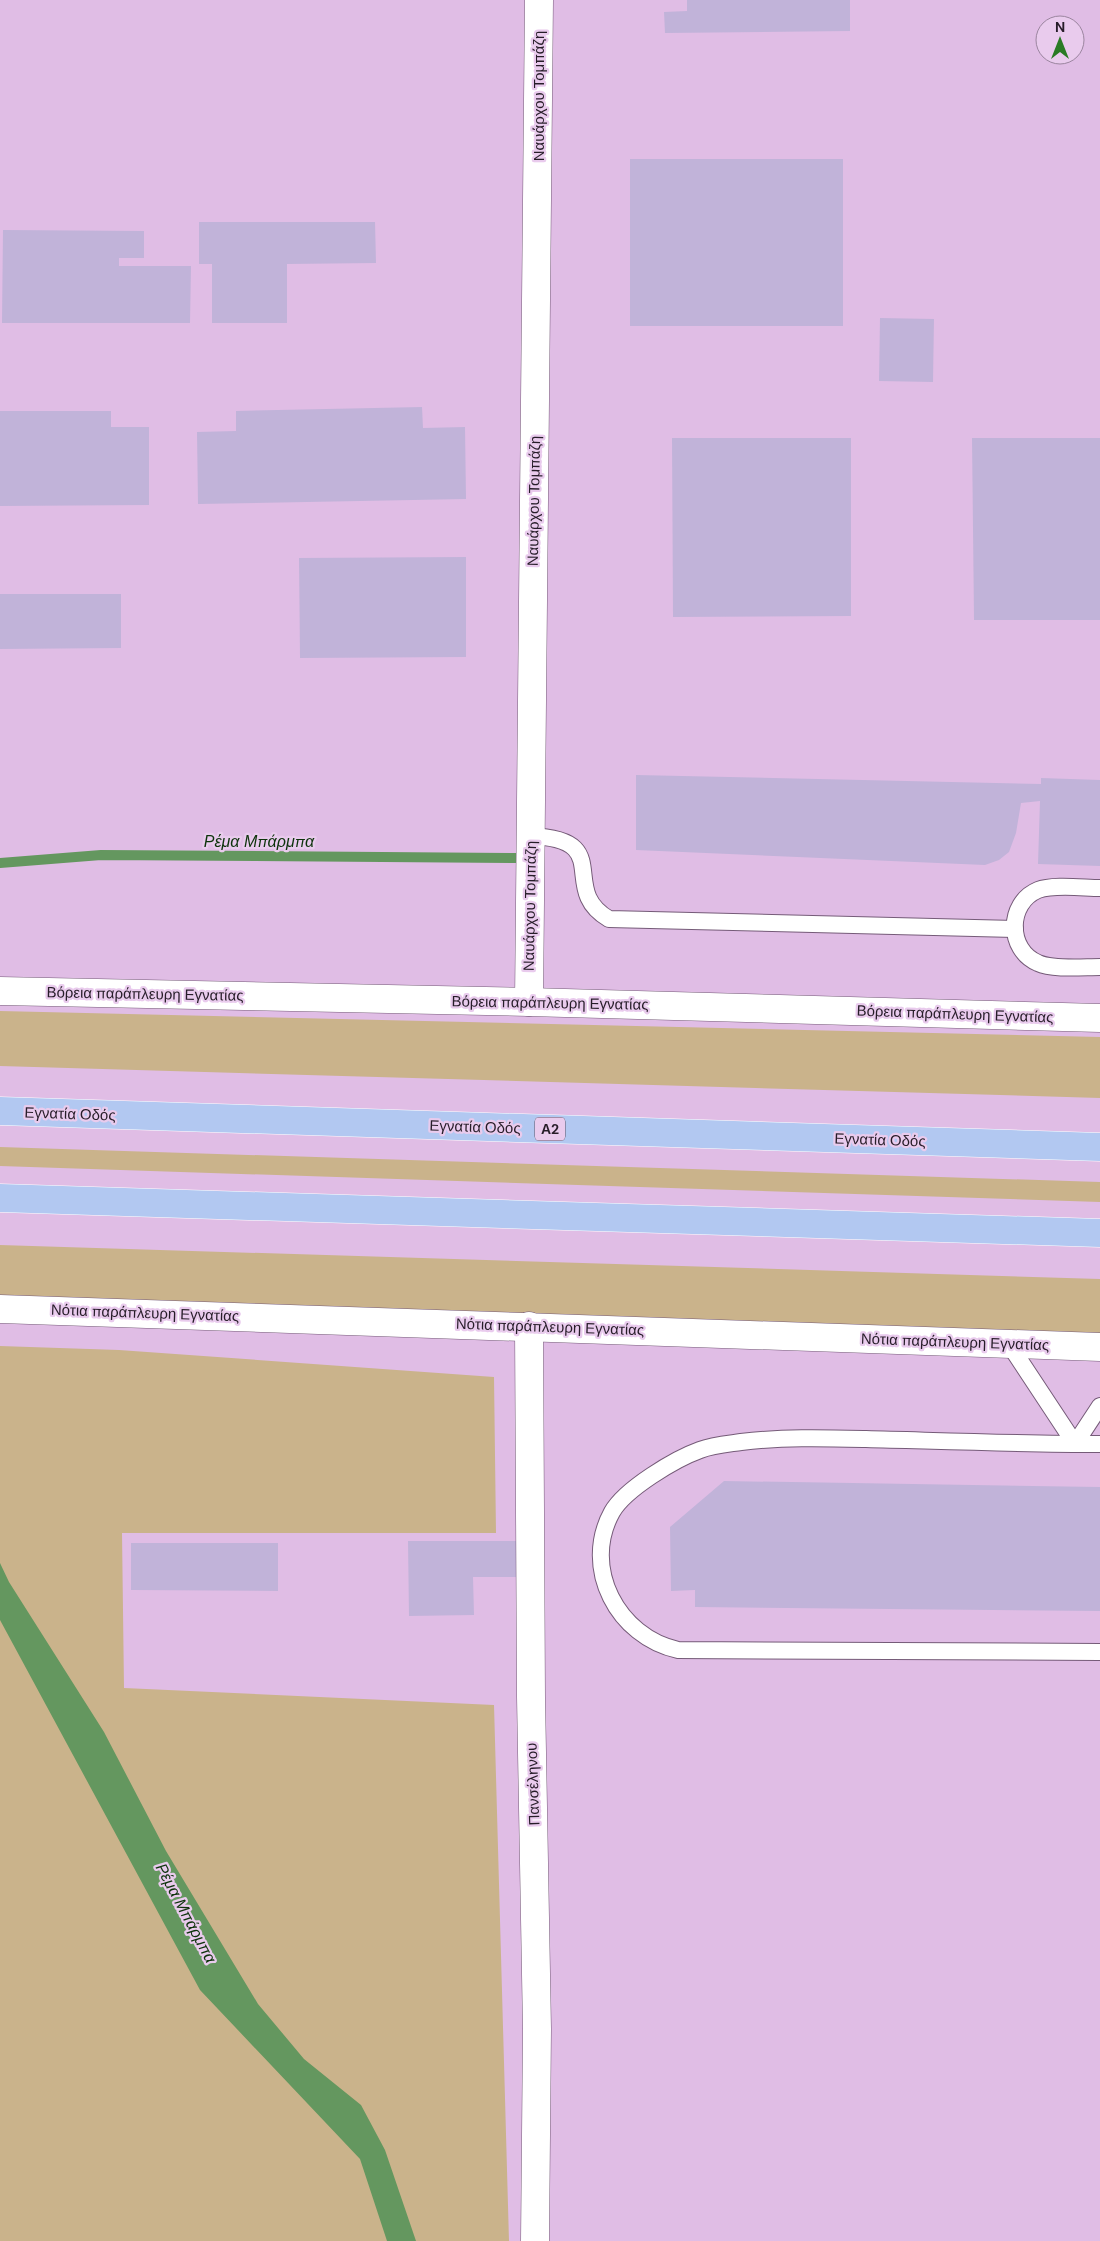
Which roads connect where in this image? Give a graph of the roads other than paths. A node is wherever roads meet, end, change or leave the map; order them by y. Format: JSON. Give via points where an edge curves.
{"nodes":[{"id":1,"x":539,"y":0,"type":"edge"},
{"id":2,"x":530,"y":836,"type":"junction"},
{"id":3,"x":1100,"y":888,"type":"edge"},
{"id":4,"x":1015,"y":929,"type":"junction"},
{"id":5,"x":1100,"y":967,"type":"edge"},
{"id":6,"x":0,"y":991,"type":"edge"},
{"id":7,"x":528,"y":1002,"type":"junction"},
{"id":8,"x":1100,"y":1018,"type":"edge"},
{"id":9,"x":0,"y":1112,"type":"edge"},
{"id":10,"x":1100,"y":1147,"type":"edge"},
{"id":11,"x":0,"y":1198,"type":"edge"},
{"id":12,"x":1100,"y":1233,"type":"edge"},
{"id":13,"x":0,"y":1309,"type":"edge"},
{"id":14,"x":529,"y":1326,"type":"junction"},
{"id":15,"x":1009,"y":1344,"type":"junction"},
{"id":16,"x":1100,"y":1347,"type":"edge"},
{"id":17,"x":1100,"y":1406,"type":"edge"},
{"id":18,"x":1075,"y":1444,"type":"junction"},
{"id":19,"x":1100,"y":1444,"type":"edge"},
{"id":20,"x":1100,"y":1652,"type":"edge"},
{"id":21,"x":535,"y":2241,"type":"edge"}],
"edges":[{"from":1,"to":2,"type":"street","name":"Ναυάρχου Τομπάζη"},
{"from":2,"to":4,"type":"lane","via":[[560,838],[578,852],[583,862],[586,894],[595,909],[609,919]]},
{"from":2,"to":7,"type":"street","name":"Ναυάρχου Τομπάζη"},
{"from":3,"to":4,"type":"lane","via":[[1040,889],[1022,902]]},
{"from":4,"to":5,"type":"lane","via":[[1022,951],[1040,964]]},
{"from":6,"to":7,"type":"street","name":"Βόρεια παράπλευρη Εγνατίας"},
{"from":7,"to":8,"type":"street","name":"Βόρεια παράπλευρη Εγνατίας"},
{"from":9,"to":10,"type":"highway","name":"Εγνατία Οδός","number":"Α2"},
{"from":11,"to":12,"type":"highway"},
{"from":13,"to":14,"type":"street","name":"Νότια παράπλευρη Εγνατίας"},
{"from":14,"to":15,"type":"street","name":"Νότια παράπλευρη Εγνατίας"},
{"from":14,"to":21,"type":"street","name":"Πανσέληνου","via":[[537,2029]]},
{"from":15,"to":16,"type":"street","name":"Νότια παράπλευρη Εγνατίας"},
{"from":15,"to":18,"type":"lane"},
{"from":17,"to":18,"type":"lane"},
{"from":18,"to":19,"type":"lane"},
{"from":18,"to":20,"type":"lane","via":[[783,1437],[708,1447],[648,1479],[620,1501],[603,1536],[603,1577],[611,1602],[628,1623],[656,1644],[678,1650]]}]}
